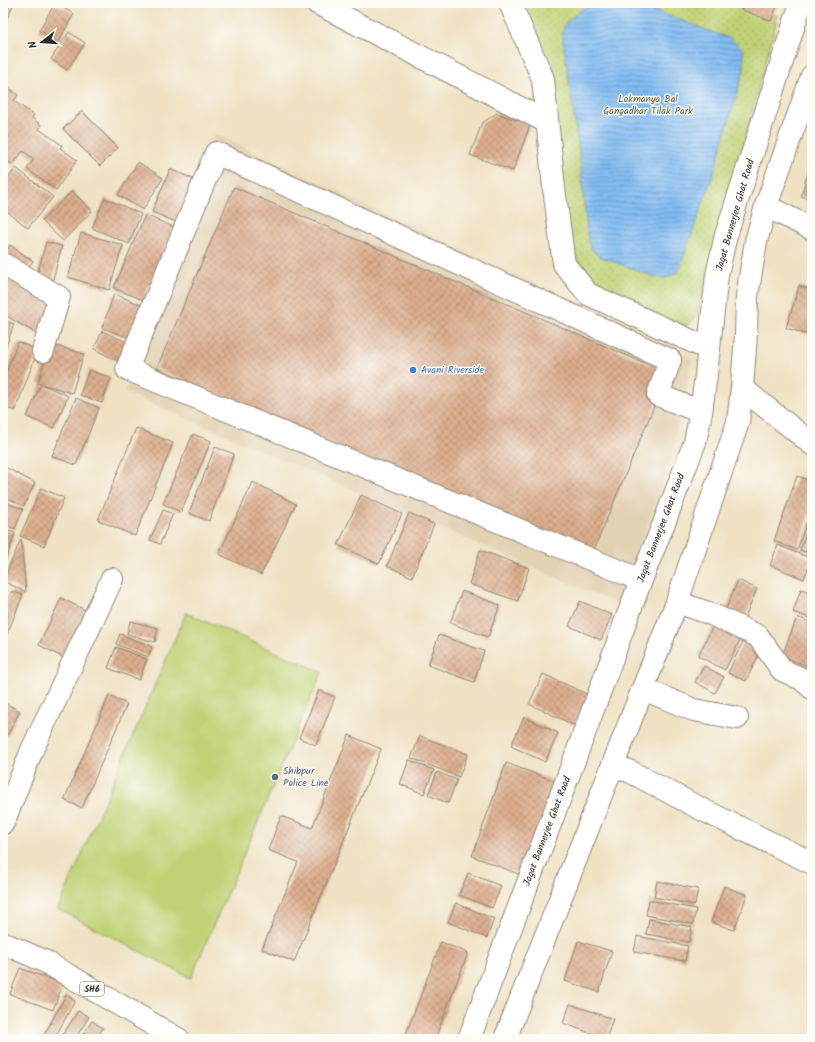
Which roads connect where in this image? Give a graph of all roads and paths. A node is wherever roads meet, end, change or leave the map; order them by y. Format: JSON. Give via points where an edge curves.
{"nodes":[{"id":1,"x":317,"y":3,"type":"edge"},
{"id":2,"x":510,"y":3,"type":"edge"},
{"id":3,"x":801,"y":3,"type":"edge"},
{"id":4,"x":812,"y":76,"type":"edge"},
{"id":5,"x":547,"y":122,"type":"junction"},
{"id":6,"x":766,"y":206,"type":"junction"},
{"id":7,"x":812,"y":229,"type":"edge"},
{"id":8,"x":3,"y":264,"type":"edge"},
{"id":9,"x":709,"y":349,"type":"junction"},
{"id":10,"x":43,"y":351,"type":"dead end"},
{"id":11,"x":742,"y":388,"type":"junction"},
{"id":12,"x":701,"y":412,"type":"junction"},
{"id":13,"x":812,"y":444,"type":"edge"},
{"id":14,"x":112,"y":579,"type":"dead end"},
{"id":15,"x":641,"y":580,"type":"junction"},
{"id":16,"x":677,"y":602,"type":"junction"},
{"id":17,"x":812,"y":688,"type":"edge"},
{"id":18,"x":643,"y":689,"type":"junction"},
{"id":19,"x":737,"y":718,"type":"dead end"},
{"id":20,"x":613,"y":765,"type":"junction"},
{"id":21,"x":3,"y":823,"type":"edge"},
{"id":22,"x":812,"y":863,"type":"edge"},
{"id":23,"x":3,"y":943,"type":"edge"},
{"id":24,"x":178,"y":1039,"type":"edge"},
{"id":25,"x":469,"y":1039,"type":"edge"},
{"id":26,"x":505,"y":1039,"type":"edge"}],
"edges":[{"from":1,"to":5,"type":"main road"},
{"from":2,"to":5,"type":"main road","via":[[543,79]]},
{"from":3,"to":9,"type":"main road","name":"Jagat Bannerjee Ghat Road","via":[[726,235],[717,275]]},
{"from":4,"to":6,"type":"main road"},
{"from":5,"to":9,"type":"main road","via":[[564,264],[588,294]]},
{"from":6,"to":7,"type":"main road"},
{"from":6,"to":11,"type":"main road","via":[[756,240],[747,296]]},
{"from":8,"to":10,"type":"main road","via":[[59,297]]},
{"from":9,"to":12,"type":"main road","name":"Jagat Bannerjee Ghat Road"},
{"from":11,"to":13,"type":"main road"},
{"from":11,"to":16,"type":"main road","via":[[738,422]]},
{"from":12,"to":15,"type":"main road","name":"Jagat Bannerjee Ghat Road","via":[[695,442]]},
{"from":12,"to":15,"type":"main road","via":[[658,395],[670,360],[216,153],[127,369]]},
{"from":14,"to":21,"type":"main road","via":[[32,750]]},
{"from":15,"to":25,"type":"main road","name":"Jagat Bannerjee Ghat Road"},
{"from":16,"to":17,"type":"main road","via":[[711,614],[758,636],[782,670],[802,679]]},
{"from":16,"to":18,"type":"main road"},
{"from":18,"to":19,"type":"main road","via":[[694,710]]},
{"from":18,"to":20,"type":"main road"},
{"from":20,"to":22,"type":"main road"},
{"from":20,"to":26,"type":"main road"},
{"from":23,"to":24,"type":"main road","number":"SH6","via":[[44,961]]}]}
